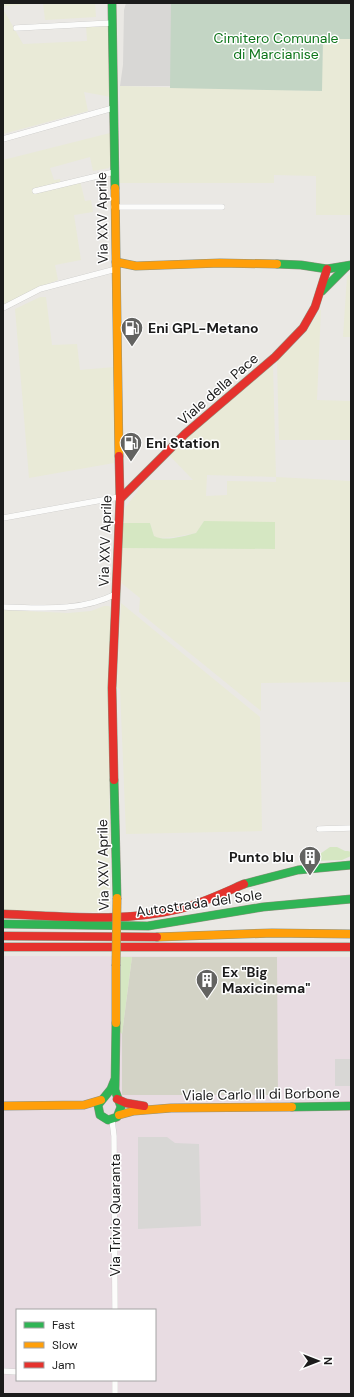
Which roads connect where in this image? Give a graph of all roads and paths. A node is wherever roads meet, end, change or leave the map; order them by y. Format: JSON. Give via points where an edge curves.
{"nodes":[{"id":1,"x":112,"y":3,"type":"edge"},
{"id":2,"x":112,"y":23,"type":"junction"},
{"id":3,"x":16,"y":28,"type":"dead end"},
{"id":4,"x":113,"y":108,"type":"junction"},
{"id":5,"x":3,"y":139,"type":"edge"},
{"id":6,"x":114,"y":172,"type":"junction"},
{"id":7,"x":35,"y":191,"type":"dead end"},
{"id":8,"x":114,"y":207,"type":"junction"},
{"id":9,"x":222,"y":207,"type":"dead end"},
{"id":10,"x":116,"y":266,"type":"junction"},
{"id":11,"x":348,"y":266,"type":"edge"},
{"id":12,"x":327,"y":269,"type":"junction"},
{"id":13,"x":322,"y":291,"type":"junction"},
{"id":14,"x":3,"y":308,"type":"edge"},
{"id":15,"x":120,"y":498,"type":"junction"},
{"id":16,"x":3,"y":518,"type":"edge"},
{"id":17,"x":116,"y":594,"type":"junction"},
{"id":18,"x":3,"y":608,"type":"edge"},
{"id":19,"x":351,"y":828,"type":"edge"},
{"id":20,"x":319,"y":829,"type":"dead end"},
{"id":21,"x":351,"y":865,"type":"edge"},
{"id":22,"x":351,"y":899,"type":"edge"},
{"id":23,"x":3,"y":914,"type":"edge"},
{"id":24,"x":3,"y":924,"type":"edge"},
{"id":25,"x":351,"y":934,"type":"edge"},
{"id":26,"x":3,"y":936,"type":"edge"},
{"id":27,"x":3,"y":947,"type":"edge"},
{"id":28,"x":351,"y":947,"type":"edge"},
{"id":29,"x":115,"y":1080,"type":"junction"},
{"id":30,"x":103,"y":1098,"type":"junction"},
{"id":31,"x":118,"y":1100,"type":"junction"},
{"id":32,"x":3,"y":1106,"type":"edge"},
{"id":33,"x":62,"y":1106,"type":"junction"},
{"id":34,"x":351,"y":1106,"type":"edge"},
{"id":35,"x":171,"y":1108,"type":"junction"},
{"id":36,"x":100,"y":1115,"type":"junction"},
{"id":37,"x":115,"y":1117,"type":"junction"},
{"id":38,"x":115,"y":1309,"type":"edge"},
{"id":39,"x":3,"y":1371,"type":"edge"},
{"id":40,"x":16,"y":1372,"type":"edge"},
{"id":41,"x":115,"y":1381,"type":"edge"},
{"id":42,"x":115,"y":1394,"type":"edge"}],
"edges":[{"from":1,"to":2,"type":"main road","name":"Via XXV Aprile"},
{"from":2,"to":3,"type":"street"},
{"from":2,"to":4,"type":"main road","name":"Via XXV Aprile"},
{"from":4,"to":5,"type":"street"},
{"from":4,"to":6,"type":"main road","name":"Via XXV Aprile"},
{"from":6,"to":7,"type":"street"},
{"from":6,"to":8,"type":"main road","name":"Via XXV Aprile"},
{"from":8,"to":9,"type":"street"},
{"from":8,"to":10,"type":"main road","name":"Via XXV Aprile"},
{"from":10,"to":12,"type":"main road","via":[[220,263],[301,265]]},
{"from":10,"to":14,"type":"street","via":[[47,287]]},
{"from":10,"to":15,"type":"main road","name":"Via XXV Aprile"},
{"from":11,"to":12,"type":"main road"},
{"from":11,"to":13,"type":"main road"},
{"from":12,"to":13,"type":"main road"},
{"from":13,"to":15,"type":"main road","name":"Viale della Pace","via":[[310,319],[290,342],[185,434]]},
{"from":15,"to":16,"type":"street"},
{"from":15,"to":17,"type":"main road","name":"Via XXV Aprile"},
{"from":17,"to":18,"type":"street","via":[[100,602],[76,607]]},
{"from":17,"to":29,"type":"main road","name":"Via XXV Aprile","bridge":true,"via":[[112,688],[117,898]]},
{"from":19,"to":20,"type":"street"},
{"from":21,"to":23,"type":"main road","via":[[306,868],[266,877],[199,903],[162,912],[127,915]]},
{"from":22,"to":24,"type":"main road","name":"Autostrada del Sole","via":[[263,908],[148,926]]},
{"from":25,"to":26,"type":"main road","name":"Autostrada del Sole","via":[[272,933],[121,938]]},
{"from":27,"to":28,"type":"main road"},
{"from":29,"to":30,"type":"main road","name":"Via XXV Aprile","via":[[111,1091]]},
{"from":29,"to":31,"type":"main road","name":"Via XXV Aprile"},
{"from":30,"to":31,"type":"main road","name":"Viale Carlo III di Borbone","via":[[111,1096]]},
{"from":30,"to":33,"type":"main road","name":"Viale Carlo III di Borbone","via":[[89,1105]]},
{"from":30,"to":36,"type":"main road","via":[[98,1105]]},
{"from":31,"to":35,"type":"main road","name":"Viale Carlo III di Borbone","via":[[134,1105]]},
{"from":31,"to":37,"type":"main road","via":[[121,1107]]},
{"from":32,"to":33,"type":"main road","name":"Viale Carlo III di Borbone"},
{"from":33,"to":36,"type":"main road","name":"Viale Carlo III di Borbone","via":[[90,1109]]},
{"from":34,"to":35,"type":"main road","name":"Viale Carlo III di Borbone"},
{"from":35,"to":37,"type":"main road","name":"Viale Carlo III di Borbone","via":[[134,1110]]},
{"from":36,"to":37,"type":"main road","name":"Viale Carlo III di Borbone","via":[[105,1119]]},
{"from":37,"to":38,"type":"street","name":"Via Trivio Quaranta"},
{"from":39,"to":40,"type":"street"},
{"from":41,"to":42,"type":"street"}]}
